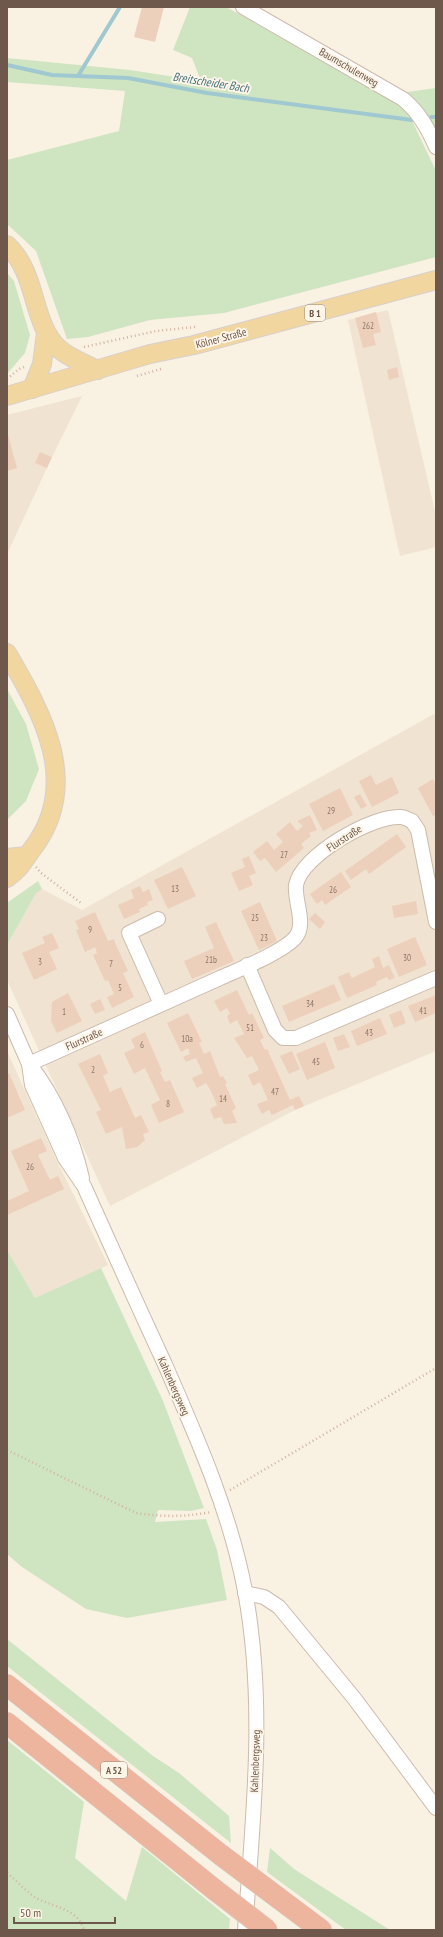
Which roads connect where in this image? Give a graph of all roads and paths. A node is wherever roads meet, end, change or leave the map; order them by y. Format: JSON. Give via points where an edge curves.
{"nodes":[{"id":1,"x":243,"y":7,"type":"edge"},
{"id":2,"x":436,"y":147,"type":"edge"},
{"id":3,"x":7,"y":245,"type":"edge"},
{"id":4,"x":436,"y":280,"type":"edge"},
{"id":5,"x":201,"y":327,"type":"dead end"},
{"id":6,"x":46,"y":333,"type":"junction"},
{"id":7,"x":67,"y":356,"type":"junction"},
{"id":8,"x":42,"y":364,"type":"junction"},
{"id":9,"x":98,"y":370,"type":"junction"},
{"id":10,"x":7,"y":379,"type":"edge"},
{"id":11,"x":32,"y":389,"type":"junction"},
{"id":12,"x":7,"y":396,"type":"edge"},
{"id":13,"x":7,"y":652,"type":"edge"},
{"id":14,"x":27,"y":856,"type":"junction"},
{"id":15,"x":7,"y":858,"type":"edge"},
{"id":16,"x":7,"y":878,"type":"edge"},
{"id":17,"x":81,"y":903,"type":"dead end"},
{"id":18,"x":158,"y":919,"type":"dead end"},
{"id":19,"x":436,"y":922,"type":"edge"},
{"id":20,"x":247,"y":965,"type":"junction"},
{"id":21,"x":436,"y":978,"type":"edge"},
{"id":22,"x":162,"y":1004,"type":"junction"},
{"id":23,"x":7,"y":1014,"type":"edge"},
{"id":24,"x":29,"y":1064,"type":"junction"},
{"id":25,"x":436,"y":1368,"type":"edge"},
{"id":26,"x":7,"y":1450,"type":"edge"},
{"id":27,"x":214,"y":1501,"type":"junction"},
{"id":28,"x":216,"y":1514,"type":"junction"},
{"id":29,"x":245,"y":1593,"type":"junction"},
{"id":30,"x":7,"y":1685,"type":"edge"},
{"id":31,"x":7,"y":1723,"type":"edge"},
{"id":32,"x":436,"y":1808,"type":"edge"},
{"id":33,"x":7,"y":1873,"type":"edge"},
{"id":34,"x":84,"y":1930,"type":"edge"},
{"id":35,"x":245,"y":1930,"type":"edge"},
{"id":36,"x":267,"y":1930,"type":"edge"},
{"id":37,"x":321,"y":1930,"type":"edge"}],
"edges":[{"from":1,"to":2,"type":"street","name":"Baumschulenweg","via":[[404,99],[428,128]]},
{"from":3,"to":6,"type":"main road","via":[[28,276]]},
{"from":4,"to":9,"type":"main road","name":"Kölner Straße","number":"B 1","via":[[228,336],[150,354]]},
{"from":5,"to":7,"type":"path","via":[[148,333],[81,348]]},
{"from":6,"to":7,"type":"main road"},
{"from":6,"to":8,"type":"main road"},
{"from":7,"to":9,"type":"main road"},
{"from":8,"to":10,"type":"path","via":[[19,369]]},
{"from":8,"to":11,"type":"main road"},
{"from":9,"to":11,"type":"main road","name":"Kölner Straße","number":"B 1"},
{"from":11,"to":12,"type":"main road","name":"Kölner Straße","number":"B 1"},
{"from":13,"to":14,"type":"main road","via":[[32,695],[45,724],[54,757],[55,794],[50,818],[41,837]]},
{"from":14,"to":15,"type":"main road"},
{"from":14,"to":16,"type":"main road","via":[[20,869]]},
{"from":14,"to":17,"type":"path","via":[[41,873]]},
{"from":18,"to":22,"type":"street","via":[[129,933]]},
{"from":19,"to":20,"type":"street","name":"Flurstraße","via":[[418,830],[412,821],[401,817],[367,824],[344,836],[302,868],[296,885],[300,925],[296,937],[285,946]]},
{"from":20,"to":21,"type":"street","via":[[275,1030],[283,1038],[296,1038]]},
{"from":20,"to":22,"type":"street","name":"Flurstraße"},
{"from":22,"to":24,"type":"street","name":"Flurstraße"},
{"from":23,"to":24,"type":"street","name":"Kahlenbergsweg"},
{"from":24,"to":27,"type":"street","name":"Kahlenbergsweg","via":[[44,1082],[76,1152],[84,1186],[185,1410]]},
{"from":25,"to":27,"type":"path"},
{"from":26,"to":28,"type":"path","via":[[136,1513],[157,1516]]},
{"from":27,"to":28,"type":"street","name":"Kahlenbergsweg"},
{"from":27,"to":28,"type":"path"},
{"from":28,"to":29,"type":"street","name":"Kahlenbergsweg","via":[[236,1551]]},
{"from":29,"to":32,"type":"street","via":[[264,1597],[279,1607],[354,1698]]},
{"from":29,"to":35,"type":"street","name":"Kahlenbergsweg","via":[[257,1702],[257,1765]]},
{"from":30,"to":37,"type":"highway","number":"A 52","bridge":true,"via":[[221,1855]]},
{"from":31,"to":36,"type":"highway","bridge":true},
{"from":33,"to":34,"type":"path","via":[[32,1895],[73,1914]]}]}
